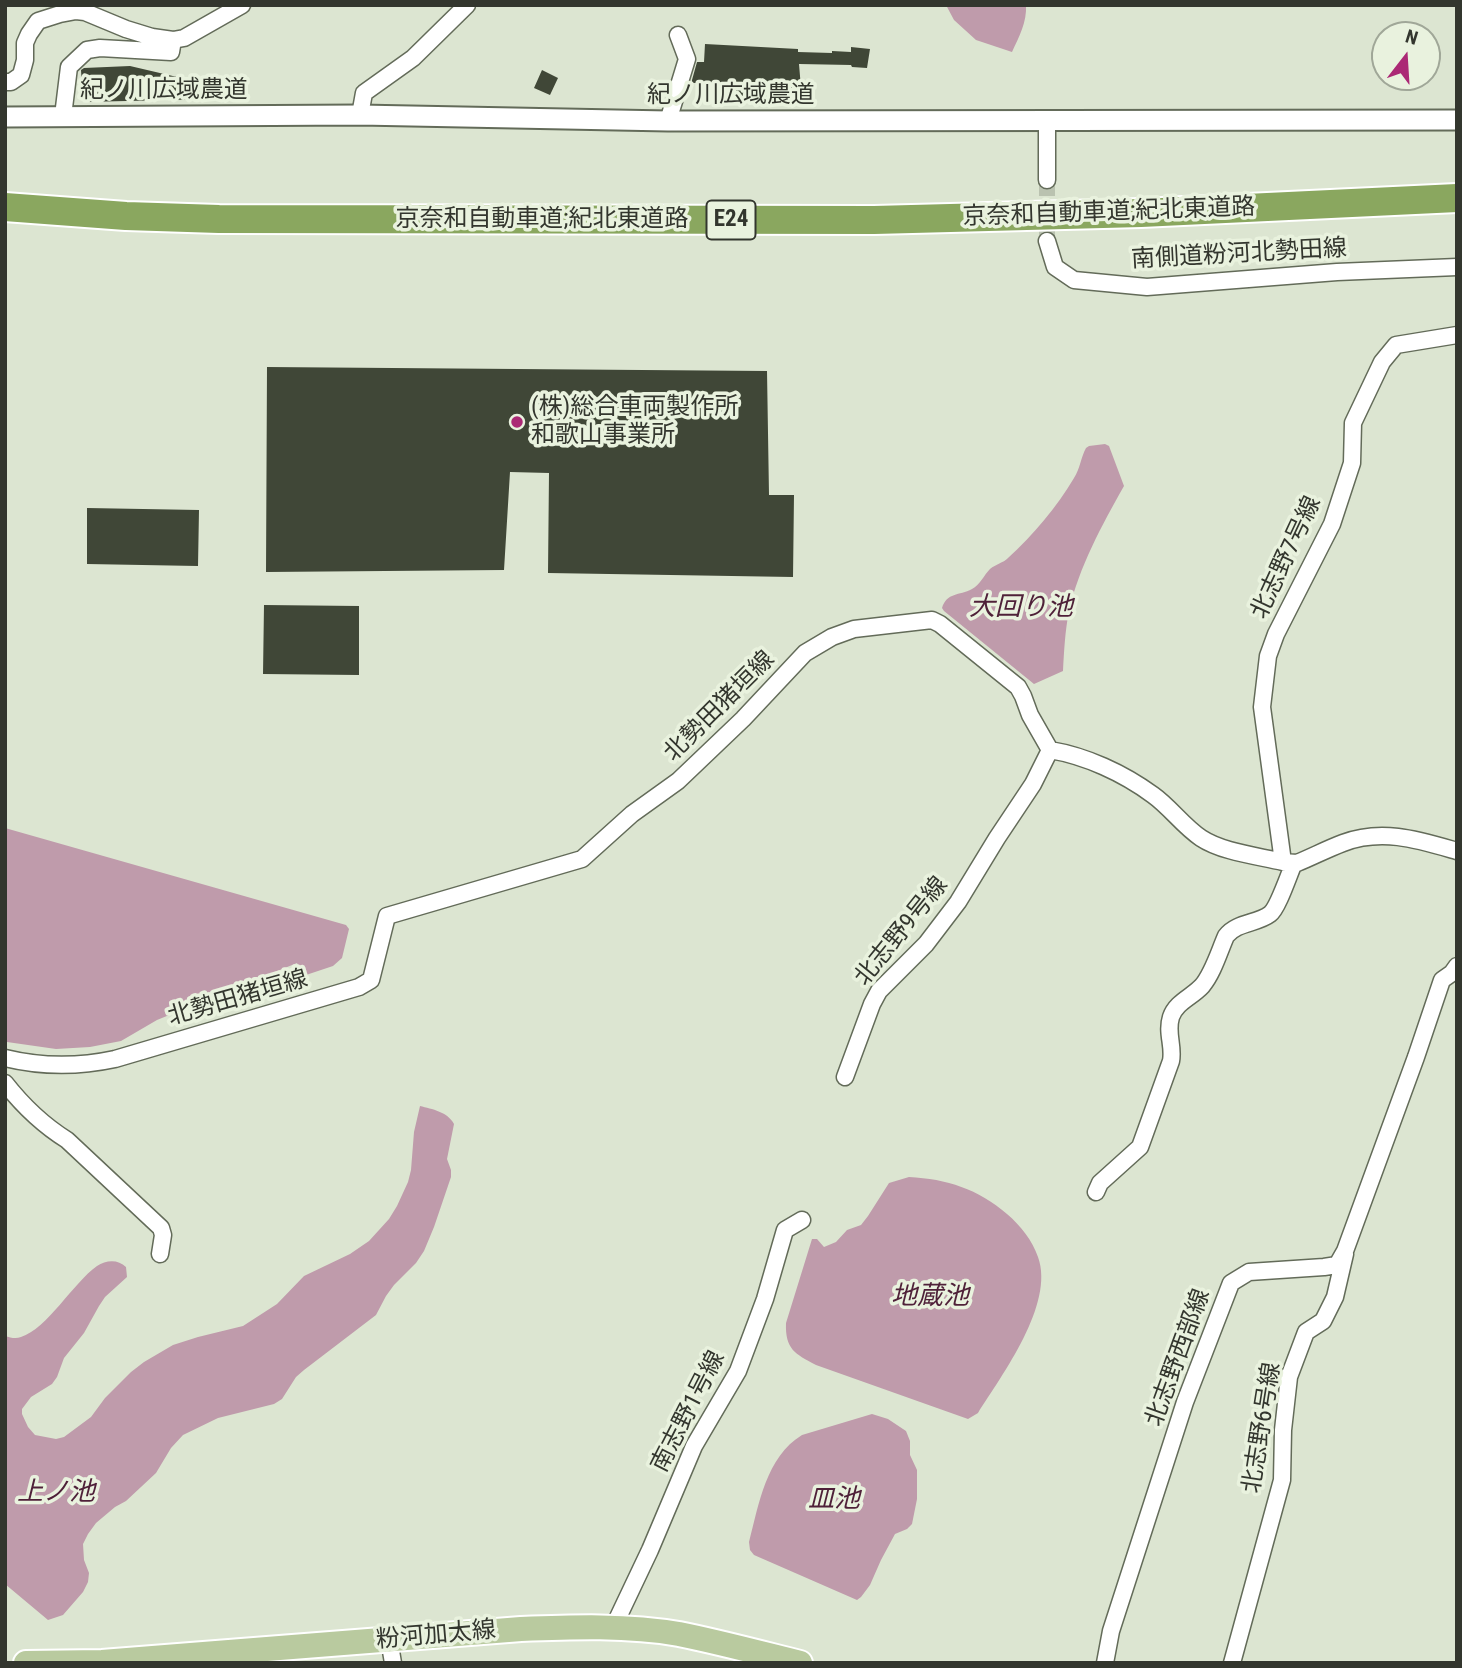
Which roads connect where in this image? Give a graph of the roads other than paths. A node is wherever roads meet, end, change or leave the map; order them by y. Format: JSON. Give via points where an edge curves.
{"nodes":[{"id":1,"x":242,"y":5,"type":"edge"},
{"id":2,"x":467,"y":5,"type":"edge"},
{"id":3,"x":678,"y":35,"type":"dead end"},
{"id":4,"x":173,"y":40,"type":"junction"},
{"id":5,"x":5,"y":82,"type":"edge"},
{"id":6,"x":360,"y":115,"type":"junction"},
{"id":7,"x":63,"y":116,"type":"junction"},
{"id":8,"x":5,"y":117,"type":"edge"},
{"id":9,"x":1047,"y":120,"type":"junction"},
{"id":10,"x":1457,"y":120,"type":"edge"},
{"id":11,"x":668,"y":121,"type":"junction"},
{"id":12,"x":1047,"y":180,"type":"tunnel mouth"},
{"id":13,"x":1457,"y":198,"type":"edge"},
{"id":14,"x":5,"y":207,"type":"edge"},
{"id":15,"x":1047,"y":241,"type":"tunnel mouth"},
{"id":16,"x":1457,"y":267,"type":"edge"},
{"id":17,"x":1457,"y":335,"type":"edge"},
{"id":18,"x":1050,"y":750,"type":"junction"},
{"id":19,"x":1457,"y":851,"type":"edge"},
{"id":20,"x":1288,"y":863,"type":"junction"},
{"id":21,"x":1457,"y":966,"type":"edge"},
{"id":22,"x":5,"y":1058,"type":"edge"},
{"id":23,"x":845,"y":1077,"type":"dead end"},
{"id":24,"x":5,"y":1083,"type":"edge"},
{"id":25,"x":1096,"y":1192,"type":"dead end"},
{"id":26,"x":802,"y":1220,"type":"dead end"},
{"id":27,"x":1345,"y":1251,"type":"junction"},
{"id":28,"x":160,"y":1254,"type":"dead end"},
{"id":29,"x":613,"y":1628,"type":"junction"},
{"id":30,"x":391,"y":1651,"type":"edge"},
{"id":31,"x":26,"y":1663,"type":"edge"},
{"id":32,"x":800,"y":1663,"type":"edge"},
{"id":33,"x":1105,"y":1663,"type":"edge"},
{"id":34,"x":1232,"y":1663,"type":"edge"}],
"edges":[{"from":1,"to":4,"type":"street"},
{"from":2,"to":6,"type":"street","via":[[413,58],[364,93]]},
{"from":3,"to":11,"type":"street","via":[[687,59]]},
{"from":4,"to":5,"type":"street","via":[[126,29],[85,12],[60,13],[38,21],[25,43],[21,75]]},
{"from":4,"to":7,"type":"street","via":[[171,52],[87,50],[69,67]]},
{"from":6,"to":7,"type":"street","name":"紀ノ川広域農道"},
{"from":6,"to":11,"type":"street","name":"紀ノ川広域農道"},
{"from":7,"to":8,"type":"street","name":"紀ノ川広域農道"},
{"from":9,"to":10,"type":"street","name":"紀ノ川広域農道"},
{"from":9,"to":11,"type":"street","name":"紀ノ川広域農道"},
{"from":9,"to":12,"type":"street"},
{"from":13,"to":14,"type":"highway","name":"京奈和自動車道;紀北東道路","number":"E24","via":[[1141,213],[846,220],[219,219]]},
{"from":15,"to":16,"type":"street","name":"南側道粉河北勢田線","via":[[1055,267],[1074,280],[1147,287]]},
{"from":17,"to":20,"type":"street","name":"北志野7号線","via":[[1396,345],[1382,362],[1353,423],[1352,463],[1332,524],[1268,656],[1262,707]]},
{"from":18,"to":20,"type":"street","via":[[1113,770],[1154,795],[1202,839]]},
{"from":18,"to":22,"type":"street","name":"北勢田猪垣線","via":[[1018,687],[940,624],[932,620],[854,629],[805,653],[678,781],[582,859],[387,916],[371,980],[359,987],[89,1065],[28,1064]]},
{"from":18,"to":23,"type":"street","name":"北志野9号線","via":[[958,902],[926,944],[879,991]]},
{"from":19,"to":20,"type":"street","via":[[1390,835],[1345,842]]},
{"from":20,"to":25,"type":"street","via":[[1273,912],[1230,931],[1201,987],[1175,1010],[1168,1035],[1171,1061],[1140,1147]]},
{"from":21,"to":27,"type":"street","via":[[1442,980]]},
{"from":24,"to":28,"type":"street","via":[[21,1103],[161,1228]]},
{"from":26,"to":29,"type":"street","name":"南志野1号線","via":[[785,1230],[738,1371],[694,1446]]},
{"from":27,"to":33,"type":"street","name":"北志野西部線","via":[[1337,1265],[1249,1272],[1231,1283],[1185,1402],[1111,1631]]},
{"from":27,"to":34,"type":"street","name":"北志野6号線","via":[[1335,1297],[1323,1321],[1306,1332],[1289,1377],[1282,1480]]},
{"from":29,"to":30,"type":"main road","name":"粉河加太線","via":[[521,1629]]},
{"from":29,"to":32,"type":"main road","name":"粉河加太線","via":[[677,1634]]},
{"from":30,"to":31,"type":"main road","name":"粉河加太線"}]}
